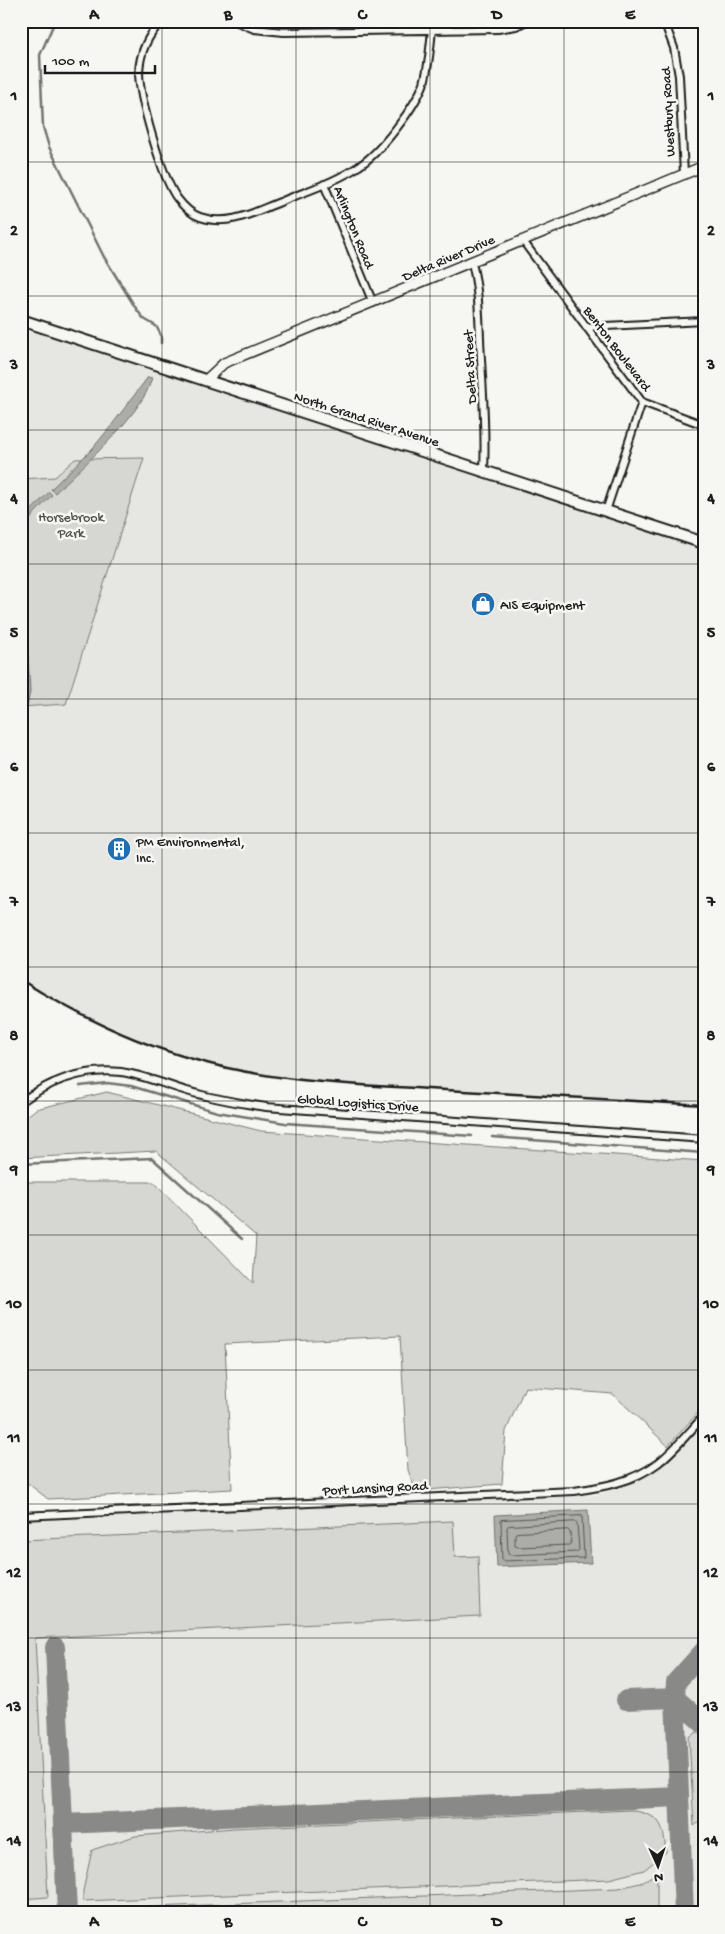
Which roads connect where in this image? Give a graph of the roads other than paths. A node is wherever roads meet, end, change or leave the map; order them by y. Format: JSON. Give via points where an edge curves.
{"nodes":[{"id":1,"x":162,"y":21,"type":"edge"},
{"id":2,"x":235,"y":21,"type":"edge"},
{"id":3,"x":527,"y":21,"type":"edge"},
{"id":4,"x":664,"y":21,"type":"edge"},
{"id":5,"x":432,"y":30,"type":"junction"},
{"id":6,"x":704,"y":166,"type":"edge"},
{"id":7,"x":684,"y":174,"type":"junction"},
{"id":8,"x":324,"y":184,"type":"junction"},
{"id":9,"x":524,"y":241,"type":"junction"},
{"id":10,"x":472,"y":262,"type":"junction"},
{"id":11,"x":373,"y":303,"type":"junction"},
{"id":12,"x":21,"y":320,"type":"edge"},
{"id":13,"x":704,"y":320,"type":"edge"},
{"id":14,"x":586,"y":328,"type":"junction"},
{"id":15,"x":207,"y":379,"type":"junction"},
{"id":16,"x":642,"y":402,"type":"junction"},
{"id":17,"x":704,"y":425,"type":"edge"},
{"id":18,"x":484,"y":470,"type":"junction"},
{"id":19,"x":606,"y":511,"type":"junction"},
{"id":20,"x":704,"y":543,"type":"edge"},
{"id":21,"x":21,"y":1102,"type":"edge"},
{"id":22,"x":704,"y":1139,"type":"edge"},
{"id":23,"x":704,"y":1416,"type":"edge"},
{"id":24,"x":21,"y":1516,"type":"edge"}],
"edges":[{"from":1,"to":8,"type":"street","via":[[144,46],[140,84],[164,169],[181,204],[210,220],[230,220]]},
{"from":2,"to":5,"type":"street","via":[[254,29],[284,32]]},
{"from":3,"to":5,"type":"street","via":[[508,28]]},
{"from":4,"to":7,"type":"street","name":"Westbury Road","via":[[674,48],[679,76]]},
{"from":5,"to":8,"type":"street","name":"Arlington Road","via":[[426,74],[410,108],[370,157],[343,176]]},
{"from":6,"to":7,"type":"street","name":"Delta River Drive"},
{"from":7,"to":9,"type":"street","name":"Delta River Drive"},
{"from":8,"to":11,"type":"street","name":"Arlington Road"},
{"from":9,"to":10,"type":"street","name":"Delta River Drive"},
{"from":9,"to":14,"type":"street","name":"Benton Boulevard"},
{"from":10,"to":11,"type":"street","name":"Delta River Drive"},
{"from":10,"to":18,"type":"street","name":"Delta Street","via":[[478,306]]},
{"from":11,"to":15,"type":"street","name":"Delta River Drive","via":[[224,363]]},
{"from":12,"to":15,"type":"main road","name":"North Grand River Avenue"},
{"from":13,"to":14,"type":"street"},
{"from":14,"to":16,"type":"street","name":"Benton Boulevard"},
{"from":15,"to":18,"type":"main road","name":"North Grand River Avenue"},
{"from":16,"to":17,"type":"street"},
{"from":16,"to":19,"type":"street","name":"Benton Boulevard"},
{"from":18,"to":19,"type":"main road","name":"North Grand River Avenue"},
{"from":19,"to":20,"type":"main road","name":"North Grand River Avenue"},
{"from":21,"to":22,"type":"street","name":"Global Logistics Drive","via":[[52,1082],[75,1074],[122,1072],[197,1094],[266,1107]]},
{"from":23,"to":24,"type":"street","name":"Port Lansing Road","via":[[657,1464],[624,1481],[602,1487]]}]}
